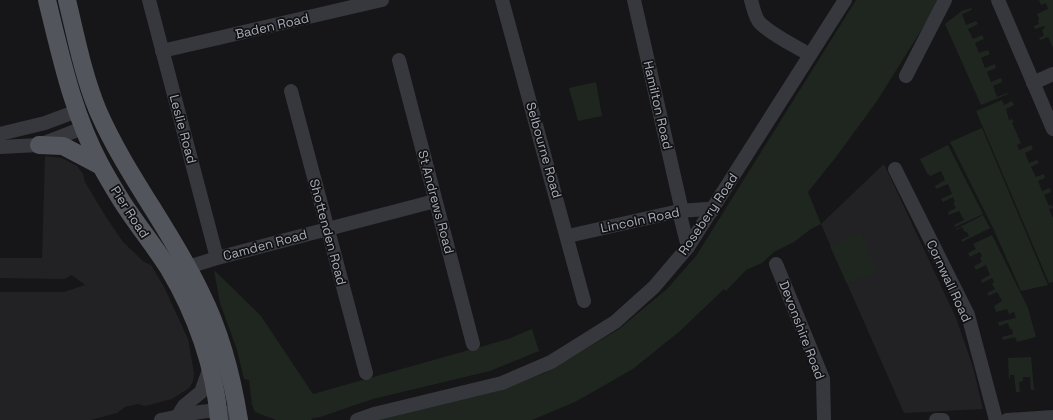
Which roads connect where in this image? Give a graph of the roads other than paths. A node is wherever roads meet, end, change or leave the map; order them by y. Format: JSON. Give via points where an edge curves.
{"nodes":[{"id":1,"x":47,"y":0,"type":"edge"},
{"id":2,"x":66,"y":0,"type":"edge"},
{"id":3,"x":149,"y":0,"type":"edge"},
{"id":4,"x":382,"y":0,"type":"edge"},
{"id":5,"x":502,"y":0,"type":"edge"},
{"id":6,"x":634,"y":0,"type":"edge"},
{"id":7,"x":751,"y":0,"type":"edge"},
{"id":8,"x":845,"y":0,"type":"edge"},
{"id":9,"x":945,"y":0,"type":"edge"},
{"id":10,"x":998,"y":0,"type":"edge"},
{"id":11,"x":162,"y":51,"type":"junction"},
{"id":12,"x":810,"y":55,"type":"junction"},
{"id":13,"x":399,"y":60,"type":"dead end"},
{"id":14,"x":1053,"y":74,"type":"edge"},
{"id":15,"x":906,"y":76,"type":"dead end"},
{"id":16,"x":1033,"y":83,"type":"junction"},
{"id":17,"x":291,"y":91,"type":"dead end"},
{"id":18,"x":77,"y":111,"type":"junction"},
{"id":19,"x":99,"y":112,"type":"junction"},
{"id":20,"x":83,"y":128,"type":"junction"},
{"id":21,"x":1053,"y":129,"type":"edge"},
{"id":22,"x":0,"y":134,"type":"edge"},
{"id":23,"x":39,"y":145,"type":"junction"},
{"id":24,"x":0,"y":147,"type":"edge"},
{"id":25,"x":101,"y":166,"type":"junction"},
{"id":26,"x":896,"y":169,"type":"dead end"},
{"id":27,"x":435,"y":201,"type":"junction"},
{"id":28,"x":713,"y":210,"type":"junction"},
{"id":29,"x":681,"y":211,"type":"junction"},
{"id":30,"x":327,"y":229,"type":"junction"},
{"id":31,"x":568,"y":236,"type":"junction"},
{"id":32,"x":688,"y":247,"type":"junction"},
{"id":33,"x":217,"y":258,"type":"junction"},
{"id":34,"x":776,"y":264,"type":"dead end"},
{"id":35,"x":188,"y":267,"type":"junction"},
{"id":36,"x":584,"y":301,"type":"dead end"},
{"id":37,"x":473,"y":344,"type":"dead end"},
{"id":38,"x":210,"y":367,"type":"junction"},
{"id":39,"x":366,"y":373,"type":"dead end"},
{"id":40,"x":219,"y":415,"type":"edge"},
{"id":41,"x":1053,"y":417,"type":"edge"},
{"id":42,"x":179,"y":418,"type":"edge"},
{"id":43,"x":161,"y":420,"type":"edge"},
{"id":44,"x":236,"y":420,"type":"edge"},
{"id":45,"x":239,"y":420,"type":"edge"},
{"id":46,"x":357,"y":420,"type":"edge"},
{"id":47,"x":824,"y":420,"type":"edge"},
{"id":48,"x":936,"y":420,"type":"edge"},
{"id":49,"x":943,"y":420,"type":"edge"},
{"id":50,"x":996,"y":420,"type":"edge"},
{"id":51,"x":1007,"y":420,"type":"edge"}],
"edges":[{"from":1,"to":18,"type":"main road","name":"Pier Road","via":[[63,68]]},
{"from":2,"to":19,"type":"main road","name":"Pier Road","via":[[89,86]]},
{"from":3,"to":11,"type":"street","name":"Leslie Road"},
{"from":4,"to":11,"type":"street","name":"Baden Road"},
{"from":5,"to":31,"type":"street","name":"Selbourne Road"},
{"from":6,"to":29,"type":"street","name":"Hamilton Road"},
{"from":7,"to":12,"type":"street","via":[[759,22]]},
{"from":8,"to":12,"type":"street","name":"Rosebery Road"},
{"from":9,"to":15,"type":"street"},
{"from":10,"to":16,"type":"street"},
{"from":11,"to":33,"type":"street","name":"Leslie Road"},
{"from":12,"to":28,"type":"street","name":"Rosebery Road"},
{"from":13,"to":27,"type":"street","name":"St Andrews Road"},
{"from":14,"to":16,"type":"street"},
{"from":16,"to":21,"type":"street"},
{"from":17,"to":30,"type":"street","name":"Shottenden Road"},
{"from":18,"to":19,"type":"main road"},
{"from":18,"to":20,"type":"main road","name":"Pier Road"},
{"from":18,"to":22,"type":"street","via":[[45,123]]},
{"from":19,"to":20,"type":"main road"},
{"from":19,"to":35,"type":"main road","name":"Pier Road","via":[[129,170]]},
{"from":20,"to":23,"type":"street"},
{"from":20,"to":25,"type":"main road","name":"Pier Road"},
{"from":23,"to":24,"type":"street"},
{"from":23,"to":25,"type":"main road","via":[[63,146]]},
{"from":25,"to":38,"type":"main road","name":"Pier Road","via":[[122,202],[169,270],[196,324]]},
{"from":26,"to":50,"type":"street","name":"Cornwall Road","via":[[968,315]]},
{"from":27,"to":30,"type":"street","name":"Camden Road"},
{"from":27,"to":37,"type":"street","name":"St Andrews Road"},
{"from":28,"to":29,"type":"street","name":"Lincoln Road"},
{"from":28,"to":32,"type":"street","name":"Rosebery Road"},
{"from":29,"to":31,"type":"street","name":"Lincoln Road"},
{"from":29,"to":32,"type":"street","name":"Hamilton Road"},
{"from":30,"to":33,"type":"street","name":"Camden Road"},
{"from":30,"to":39,"type":"street","name":"Shottenden Road"},
{"from":31,"to":36,"type":"street","name":"Selbourne Road"},
{"from":32,"to":46,"type":"street","name":"Rosebery Road","via":[[654,286],[615,322],[550,362],[502,383]]},
{"from":33,"to":35,"type":"street","name":"Camden Road"},
{"from":34,"to":47,"type":"street","name":"Devonshire Road","via":[[823,379]]},
{"from":35,"to":45,"type":"main road","name":"Pier Road","via":[[217,330],[231,378]]},
{"from":38,"to":40,"type":"main road","name":"Pier Road"},
{"from":38,"to":42,"type":"street","via":[[202,392],[184,406]]},
{"from":40,"to":42,"type":"street"},
{"from":40,"to":44,"type":"street","via":[[225,412]]},
{"from":41,"to":51,"type":"street"},
{"from":42,"to":43,"type":"street"},
{"from":48,"to":49,"type":"street"}]}
